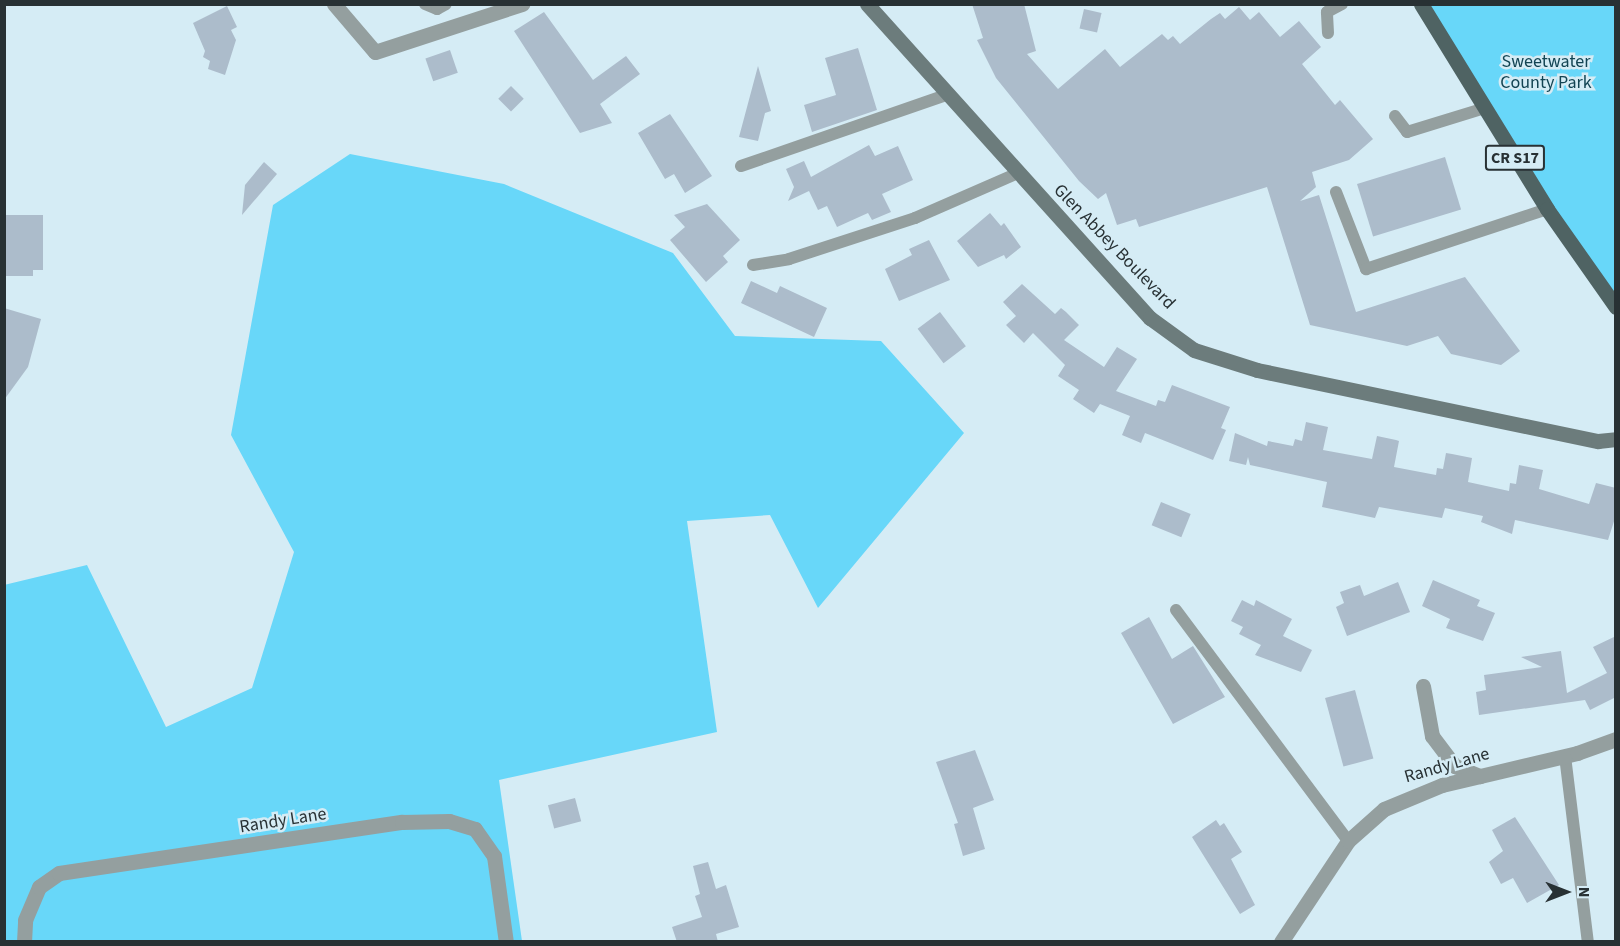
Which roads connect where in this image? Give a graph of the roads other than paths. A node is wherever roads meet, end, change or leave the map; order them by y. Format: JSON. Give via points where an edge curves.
{"nodes":[{"id":1,"x":334,"y":4,"type":"edge"},
{"id":2,"x":425,"y":4,"type":"edge"},
{"id":3,"x":446,"y":4,"type":"edge"},
{"id":4,"x":522,"y":4,"type":"edge"},
{"id":5,"x":867,"y":4,"type":"edge"},
{"id":6,"x":1342,"y":4,"type":"edge"},
{"id":7,"x":1421,"y":4,"type":"edge"},
{"id":8,"x":1328,"y":33,"type":"dead end"},
{"id":9,"x":946,"y":95,"type":"junction"},
{"id":10,"x":1485,"y":108,"type":"junction"},
{"id":11,"x":1395,"y":116,"type":"dead end"},
{"id":12,"x":741,"y":166,"type":"dead end"},
{"id":13,"x":1018,"y":173,"type":"junction"},
{"id":14,"x":1336,"y":192,"type":"dead end"},
{"id":15,"x":1547,"y":209,"type":"junction"},
{"id":16,"x":753,"y":265,"type":"dead end"},
{"id":17,"x":1616,"y":307,"type":"edge"},
{"id":18,"x":1616,"y":439,"type":"edge"},
{"id":19,"x":1176,"y":610,"type":"dead end"},
{"id":20,"x":1423,"y":686,"type":"dead end"},
{"id":21,"x":1616,"y":739,"type":"edge"},
{"id":22,"x":1565,"y":756,"type":"junction"},
{"id":23,"x":1480,"y":776,"type":"junction"},
{"id":24,"x":1348,"y":841,"type":"junction"},
{"id":25,"x":24,"y":942,"type":"edge"},
{"id":26,"x":506,"y":942,"type":"edge"},
{"id":27,"x":1281,"y":942,"type":"edge"},
{"id":28,"x":1588,"y":942,"type":"edge"}],
"edges":[{"from":1,"to":4,"type":"street","via":[[375,52]]},
{"from":2,"to":3,"type":"lane","via":[[437,9]]},
{"from":5,"to":9,"type":"street","name":"Glen Abbey Boulevard"},
{"from":6,"to":8,"type":"lane","via":[[1326,12]]},
{"from":7,"to":10,"type":"main road","number":"CR S17"},
{"from":9,"to":12,"type":"lane"},
{"from":9,"to":13,"type":"street","name":"Glen Abbey Boulevard"},
{"from":10,"to":11,"type":"lane","via":[[1407,132]]},
{"from":10,"to":15,"type":"main road","number":"CR S17"},
{"from":13,"to":16,"type":"lane","via":[[915,218],[789,259]]},
{"from":13,"to":18,"type":"street","name":"Glen Abbey Boulevard","via":[[1150,318],[1194,350],[1257,370],[1598,441]]},
{"from":14,"to":15,"type":"lane","via":[[1366,269]]},
{"from":15,"to":17,"type":"main road","number":"CR S17"},
{"from":19,"to":24,"type":"lane"},
{"from":20,"to":23,"type":"street","via":[[1432,736],[1455,766]]},
{"from":21,"to":22,"type":"street","name":"Randy Lane"},
{"from":22,"to":23,"type":"street","name":"Randy Lane"},
{"from":22,"to":28,"type":"lane"},
{"from":23,"to":24,"type":"street","name":"Randy Lane","via":[[1401,800],[1384,809]]},
{"from":24,"to":27,"type":"street","name":"Randy Lane"},
{"from":25,"to":26,"type":"street","name":"Randy Lane","via":[[25,920],[39,887],[59,873],[402,822],[449,821],[475,829],[494,856]]}]}
